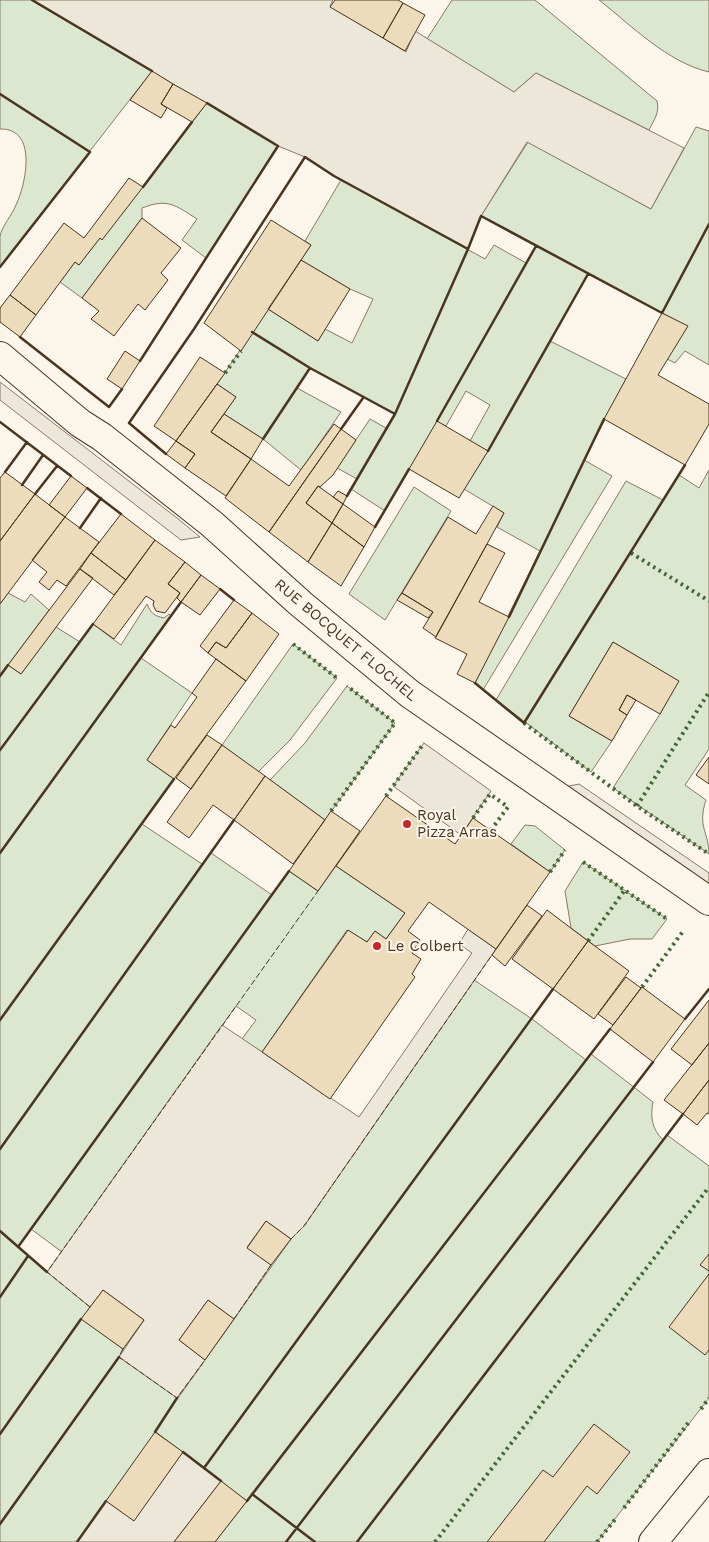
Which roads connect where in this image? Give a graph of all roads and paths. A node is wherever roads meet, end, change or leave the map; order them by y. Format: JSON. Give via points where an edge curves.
{"nodes":[{"id":1,"x":0,"y":356,"type":"edge"},
{"id":2,"x":709,"y":901,"type":"edge"},
{"id":3,"x":709,"y":1473,"type":"edge"},
{"id":4,"x":653,"y":1542,"type":"edge"}],
"edges":[{"from":1,"to":2,"type":"street","name":"RUE BOCQUET FLOCHEL","via":[[80,423],[212,524],[301,604],[410,694]]},
{"from":3,"to":4,"type":"street"}]}
